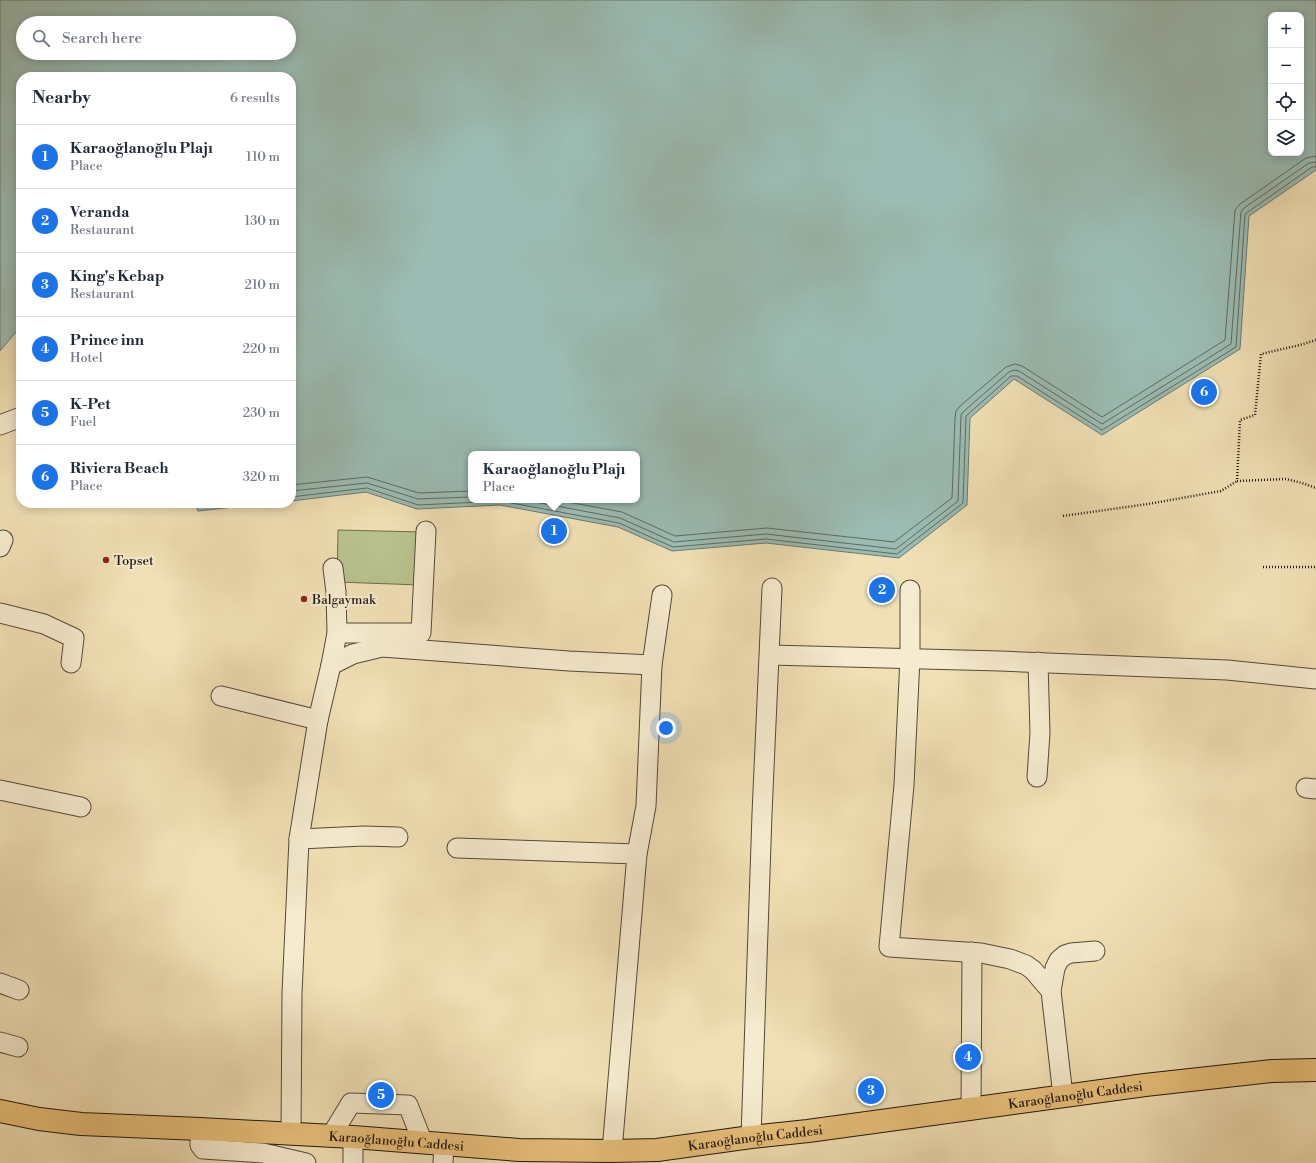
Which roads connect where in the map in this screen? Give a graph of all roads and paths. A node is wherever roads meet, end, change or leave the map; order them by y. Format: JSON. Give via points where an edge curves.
{"nodes":[{"id":1,"x":1316,"y":340,"type":"edge"},
{"id":2,"x":16,"y":419,"type":"edge"},
{"id":3,"x":0,"y":425,"type":"edge"},
{"id":4,"x":1237,"y":481,"type":"junction"},
{"id":5,"x":1316,"y":488,"type":"edge"},
{"id":6,"x":1063,"y":516,"type":"dead end"},
{"id":7,"x":426,"y":531,"type":"dead end"},
{"id":8,"x":1263,"y":567,"type":"dead end"},
{"id":9,"x":333,"y":568,"type":"dead end"},
{"id":10,"x":1316,"y":568,"type":"edge"},
{"id":11,"x":772,"y":588,"type":"dead end"},
{"id":12,"x":910,"y":590,"type":"dead end"},
{"id":13,"x":662,"y":595,"type":"dead end"},
{"id":14,"x":0,"y":612,"type":"edge"},
{"id":15,"x":337,"y":633,"type":"junction"},
{"id":16,"x":770,"y":655,"type":"junction"},
{"id":17,"x":910,"y":658,"type":"junction"},
{"id":18,"x":1038,"y":662,"type":"junction"},
{"id":19,"x":71,"y":663,"type":"dead end"},
{"id":20,"x":331,"y":665,"type":"junction"},
{"id":21,"x":652,"y":665,"type":"junction"},
{"id":22,"x":1316,"y":679,"type":"edge"},
{"id":23,"x":222,"y":696,"type":"dead end"},
{"id":24,"x":318,"y":720,"type":"junction"},
{"id":25,"x":1037,"y":777,"type":"dead end"},
{"id":26,"x":0,"y":790,"type":"edge"},
{"id":27,"x":81,"y":807,"type":"dead end"},
{"id":28,"x":398,"y":837,"type":"dead end"},
{"id":29,"x":299,"y":839,"type":"junction"},
{"id":30,"x":457,"y":848,"type":"dead end"},
{"id":31,"x":638,"y":854,"type":"junction"},
{"id":32,"x":972,"y":952,"type":"junction"},
{"id":33,"x":1095,"y":952,"type":"dead end"},
{"id":34,"x":0,"y":983,"type":"edge"},
{"id":35,"x":19,"y":990,"type":"dead end"},
{"id":36,"x":1051,"y":991,"type":"junction"},
{"id":37,"x":0,"y":1042,"type":"edge"},
{"id":38,"x":18,"y":1047,"type":"dead end"},
{"id":39,"x":1316,"y":1070,"type":"edge"},
{"id":40,"x":1063,"y":1096,"type":"junction"},
{"id":41,"x":971,"y":1109,"type":"junction"},
{"id":42,"x":0,"y":1111,"type":"edge"},
{"id":43,"x":291,"y":1134,"type":"junction"},
{"id":44,"x":331,"y":1136,"type":"junction"},
{"id":45,"x":751,"y":1137,"type":"junction"},
{"id":46,"x":353,"y":1138,"type":"junction"},
{"id":47,"x":262,"y":1143,"type":"junction"},
{"id":48,"x":437,"y":1150,"type":"edge"},
{"id":49,"x":612,"y":1151,"type":"junction"},
{"id":50,"x":511,"y":1156,"type":"edge"},
{"id":51,"x":657,"y":1156,"type":"edge"},
{"id":52,"x":306,"y":1163,"type":"edge"},
{"id":53,"x":353,"y":1163,"type":"edge"}],
"edges":[{"from":1,"to":4,"type":"path","via":[[1261,354],[1255,415],[1240,420]]},
{"from":2,"to":3,"type":"street"},
{"from":4,"to":5,"type":"path","via":[[1286,479]]},
{"from":4,"to":6,"type":"path","via":[[1221,491]]},
{"from":7,"to":15,"type":"street","via":[[421,633]]},
{"from":8,"to":10,"type":"path"},
{"from":9,"to":15,"type":"street"},
{"from":11,"to":16,"type":"street"},
{"from":12,"to":17,"type":"street"},
{"from":13,"to":21,"type":"street"},
{"from":14,"to":19,"type":"street","via":[[44,624],[74,638]]},
{"from":15,"to":20,"type":"street"},
{"from":16,"to":17,"type":"street"},
{"from":16,"to":45,"type":"street"},
{"from":17,"to":18,"type":"street"},
{"from":17,"to":32,"type":"street","via":[[904,785],[889,947]]},
{"from":18,"to":22,"type":"street","via":[[1227,670]]},
{"from":18,"to":25,"type":"street","via":[[1040,733]]},
{"from":20,"to":21,"type":"street","via":[[353,654],[382,647]]},
{"from":20,"to":24,"type":"street"},
{"from":21,"to":31,"type":"street","via":[[646,806]]},
{"from":23,"to":24,"type":"street"},
{"from":24,"to":29,"type":"street"},
{"from":26,"to":27,"type":"street"},
{"from":28,"to":29,"type":"street"},
{"from":29,"to":43,"type":"street","via":[[292,993]]},
{"from":30,"to":31,"type":"street"},
{"from":31,"to":49,"type":"street"},
{"from":32,"to":36,"type":"street","via":[[1003,956],[1026,965]]},
{"from":32,"to":41,"type":"street"},
{"from":33,"to":36,"type":"street","via":[[1071,953],[1061,958],[1055,968]]},
{"from":34,"to":35,"type":"street"},
{"from":36,"to":40,"type":"street"},
{"from":37,"to":38,"type":"street"},
{"from":39,"to":40,"type":"main road","name":"Karaoğlanoğlu Caddesi","via":[[1272,1071]]},
{"from":40,"to":41,"type":"main road","name":"Karaoğlanoğlu Caddesi"},
{"from":41,"to":45,"type":"main road","name":"Karaoğlanoğlu Caddesi"},
{"from":42,"to":47,"type":"main road","name":"Karaoğlanoğlu Caddesi","via":[[81,1124],[200,1129]]},
{"from":43,"to":44,"type":"main road","name":"Karaoğlanoğlu Caddesi"},
{"from":43,"to":47,"type":"main road","name":"Karaoğlanoğlu Caddesi"},
{"from":44,"to":46,"type":"main road","name":"Karaoğlanoğlu Caddesi"},
{"from":44,"to":48,"type":"street","via":[[351,1103],[408,1105]]},
{"from":45,"to":51,"type":"main road","name":"Karaoğlanoğlu Caddesi"},
{"from":46,"to":48,"type":"main road","name":"Karaoğlanoğlu Caddesi"},
{"from":46,"to":53,"type":"street"},
{"from":47,"to":52,"type":"street"},
{"from":48,"to":50,"type":"main road","name":"Karaoğlanoğlu Caddesi"},
{"from":49,"to":50,"type":"main road","name":"Karaoğlanoğlu Caddesi","via":[[554,1151]]},
{"from":49,"to":51,"type":"main road","name":"Karaoğlanoğlu Caddesi"}]}
